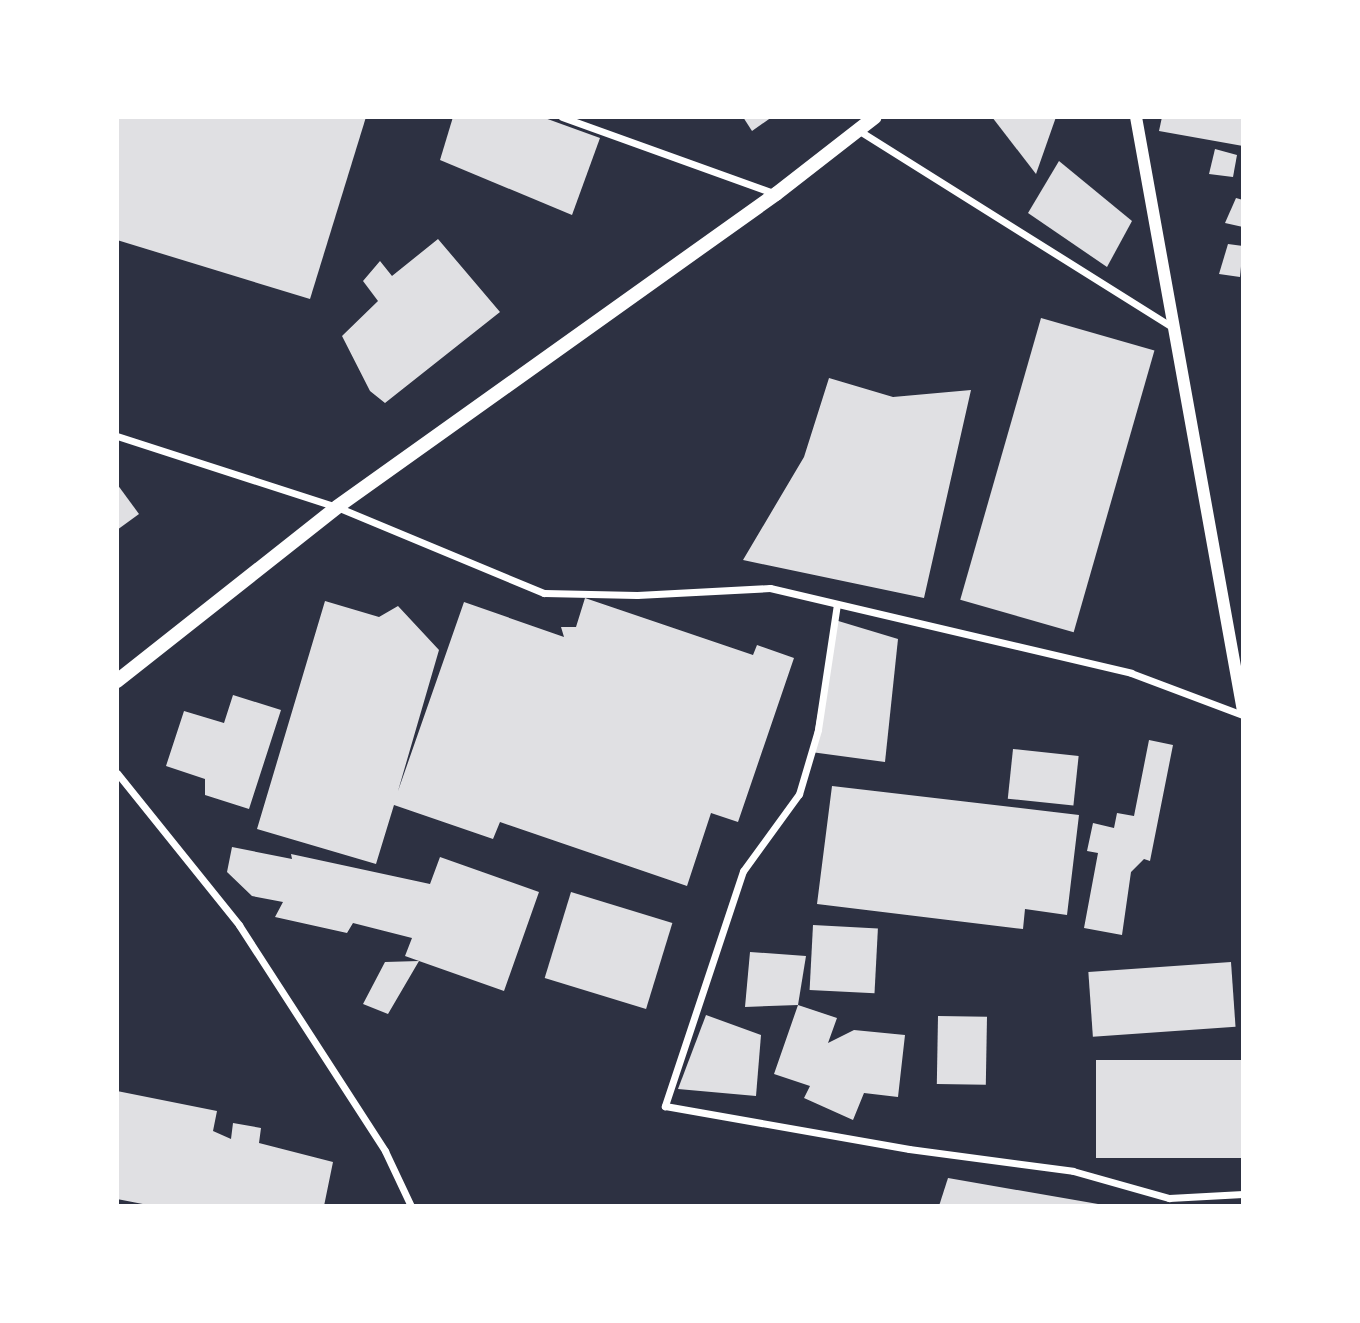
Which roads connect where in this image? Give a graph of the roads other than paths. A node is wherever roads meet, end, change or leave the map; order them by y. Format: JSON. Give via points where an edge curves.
{"nodes":[{"id":1,"x":562,"y":117,"type":"edge"},
{"id":2,"x":874,"y":117,"type":"edge"},
{"id":3,"x":1136,"y":117,"type":"edge"},
{"id":4,"x":857,"y":130,"type":"junction"},
{"id":5,"x":776,"y":194,"type":"junction"},
{"id":6,"x":1172,"y":327,"type":"junction"},
{"id":7,"x":117,"y":436,"type":"edge"},
{"id":8,"x":337,"y":508,"type":"junction"},
{"id":9,"x":838,"y":604,"type":"junction"},
{"id":10,"x":117,"y":681,"type":"edge"},
{"id":11,"x":1243,"y":713,"type":"edge"},
{"id":12,"x":117,"y":773,"type":"edge"},
{"id":13,"x":1243,"y":1194,"type":"edge"},
{"id":14,"x":411,"y":1206,"type":"edge"}],
"edges":[{"from":1,"to":5,"type":"street"},
{"from":2,"to":4,"type":"main road"},
{"from":3,"to":6,"type":"street"},
{"from":4,"to":5,"type":"main road"},
{"from":4,"to":6,"type":"street"},
{"from":5,"to":8,"type":"main road"},
{"from":6,"to":11,"type":"street"},
{"from":7,"to":8,"type":"street"},
{"from":8,"to":9,"type":"street","via":[[544,593],[636,596],[770,588]]},
{"from":8,"to":10,"type":"main road"},
{"from":9,"to":11,"type":"street","via":[[1131,673]]},
{"from":9,"to":13,"type":"street","via":[[818,730],[799,794],[743,871],[666,1106],[909,1149],[1073,1171],[1170,1198]]},
{"from":12,"to":14,"type":"street","via":[[239,925],[385,1151]]}]}
